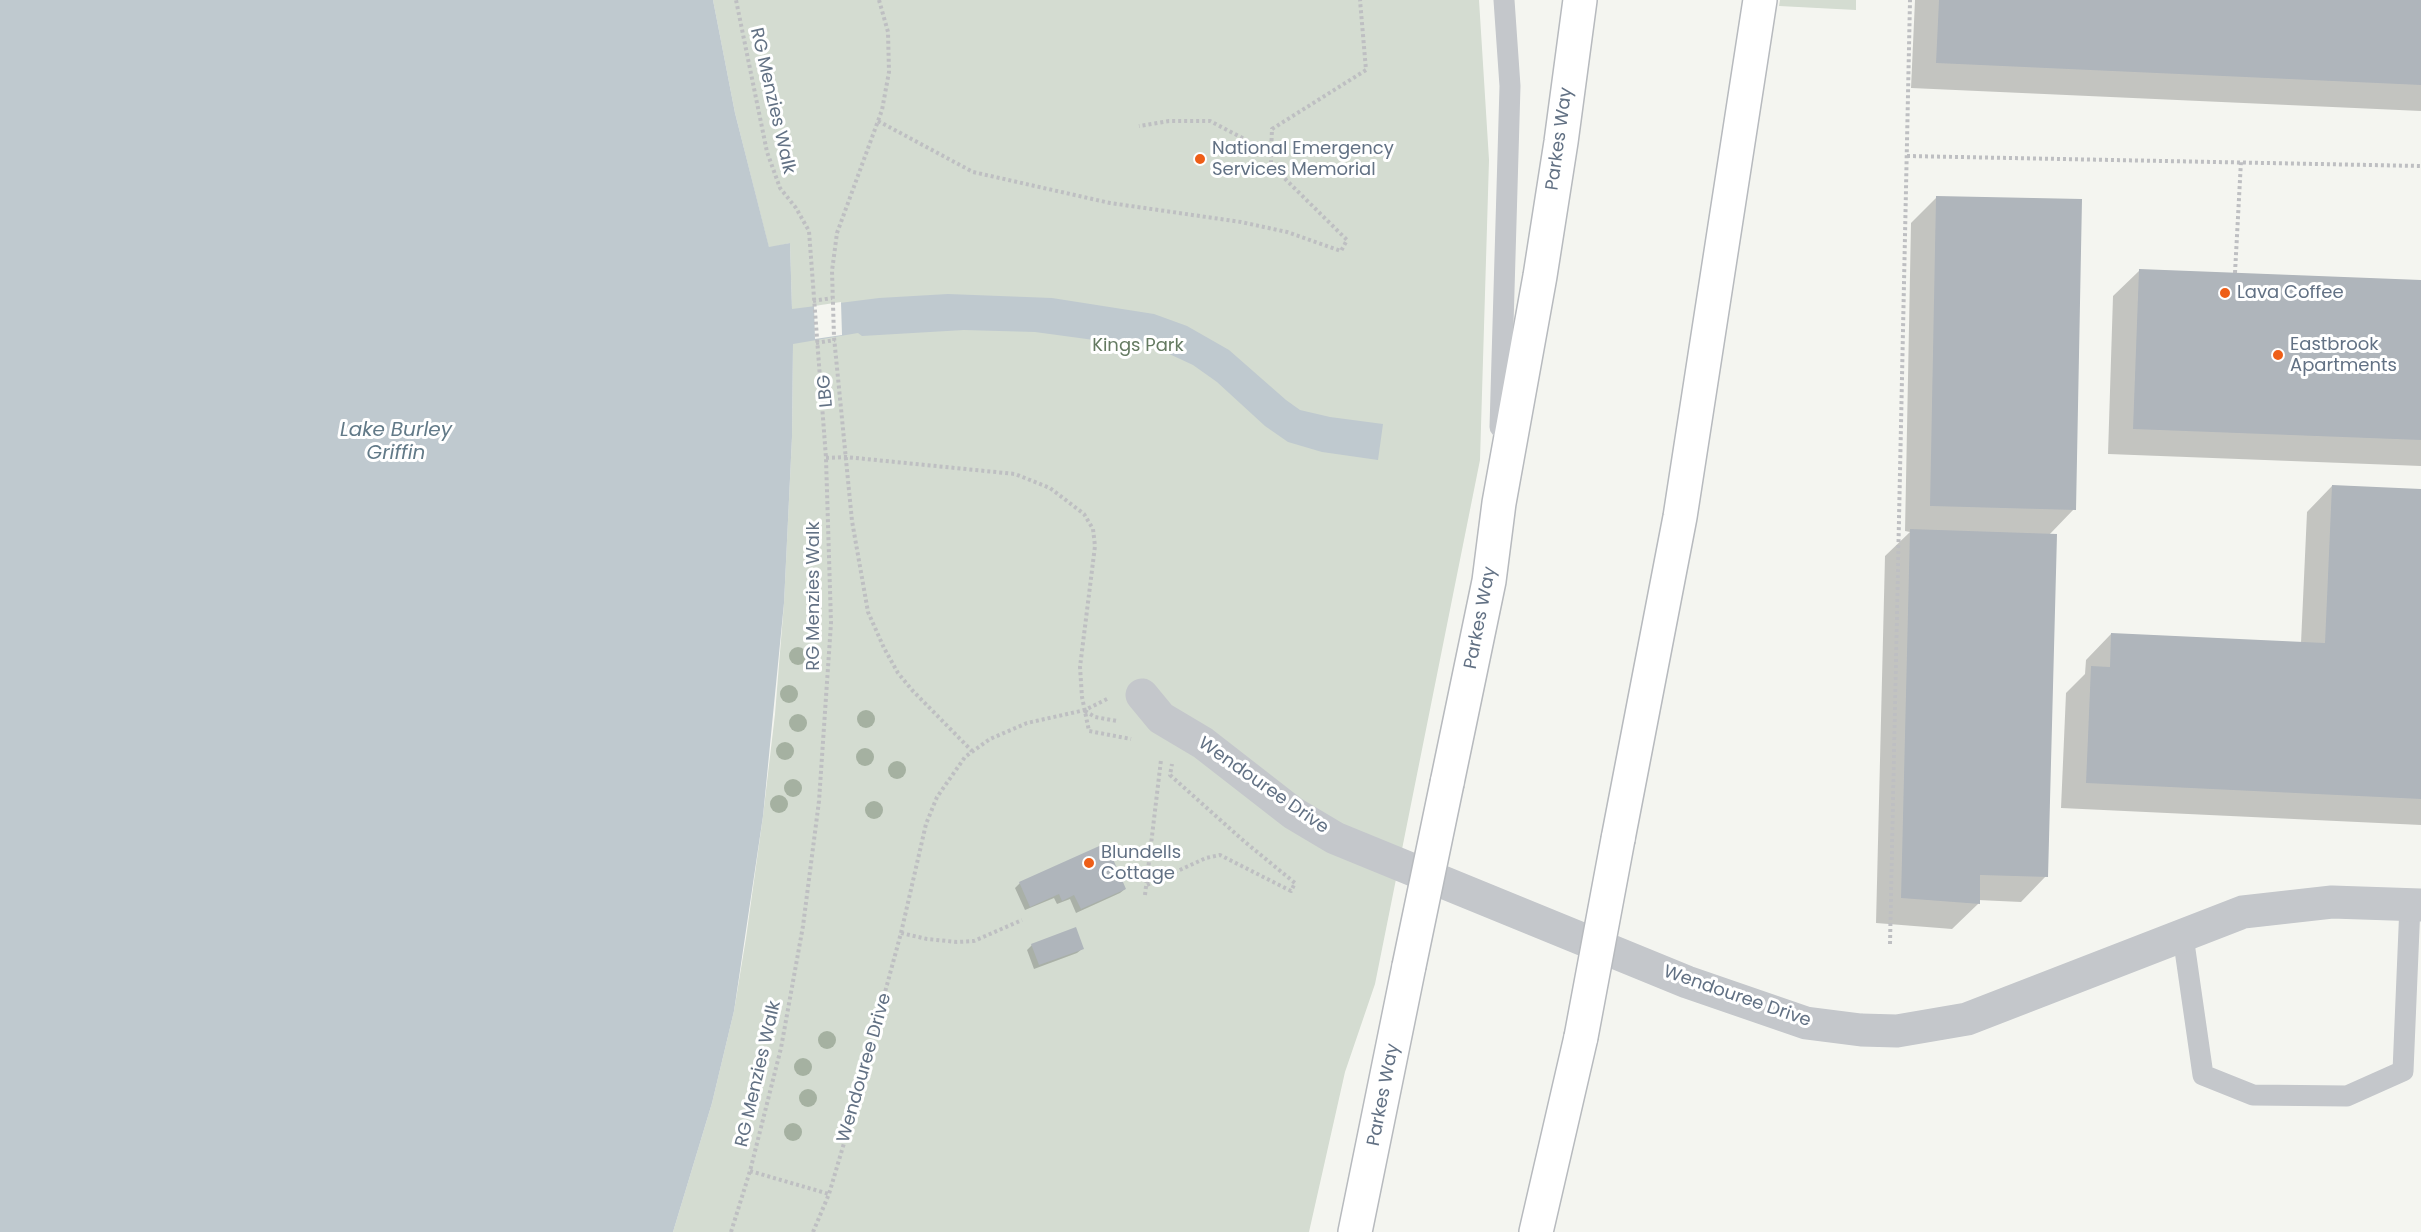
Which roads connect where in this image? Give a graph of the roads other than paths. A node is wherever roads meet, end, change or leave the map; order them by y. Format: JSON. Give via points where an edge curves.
{"nodes":[{"id":1,"x":1504,"y":0,"type":"edge"},
{"id":2,"x":1580,"y":0,"type":"edge"},
{"id":3,"x":1760,"y":0,"type":"edge"},
{"id":4,"x":1499,"y":503,"type":"junction"},
{"id":5,"x":1142,"y":695,"type":"dead end"},
{"id":6,"x":2416,"y":905,"type":"edge"},
{"id":7,"x":2182,"y":936,"type":"junction"},
{"id":8,"x":1355,"y":1232,"type":"edge"},
{"id":9,"x":1536,"y":1232,"type":"edge"}],
"edges":[{"from":1,"to":4,"type":"lane","via":[[1510,86]]},
{"from":2,"to":4,"type":"main road","name":"Parkes Way","via":[[1540,276]]},
{"from":3,"to":9,"type":"main road","bridge":true,"via":[[1680,517],[1581,1037]]},
{"from":4,"to":8,"type":"main road","name":"Parkes Way","bridge":true,"via":[[1489,581]]},
{"from":5,"to":7,"type":"street","name":"Wendouree Drive","via":[[1161,718],[1203,743],[1293,813],[1335,838],[1687,982],[1806,1023],[1897,1031],[1967,1019]]},
{"from":6,"to":7,"type":"street","name":"Wendouree Drive","via":[[2332,902],[2243,912]]},
{"from":6,"to":7,"type":"lane","via":[[2403,1071],[2347,1096],[2253,1095],[2203,1075]]}]}
